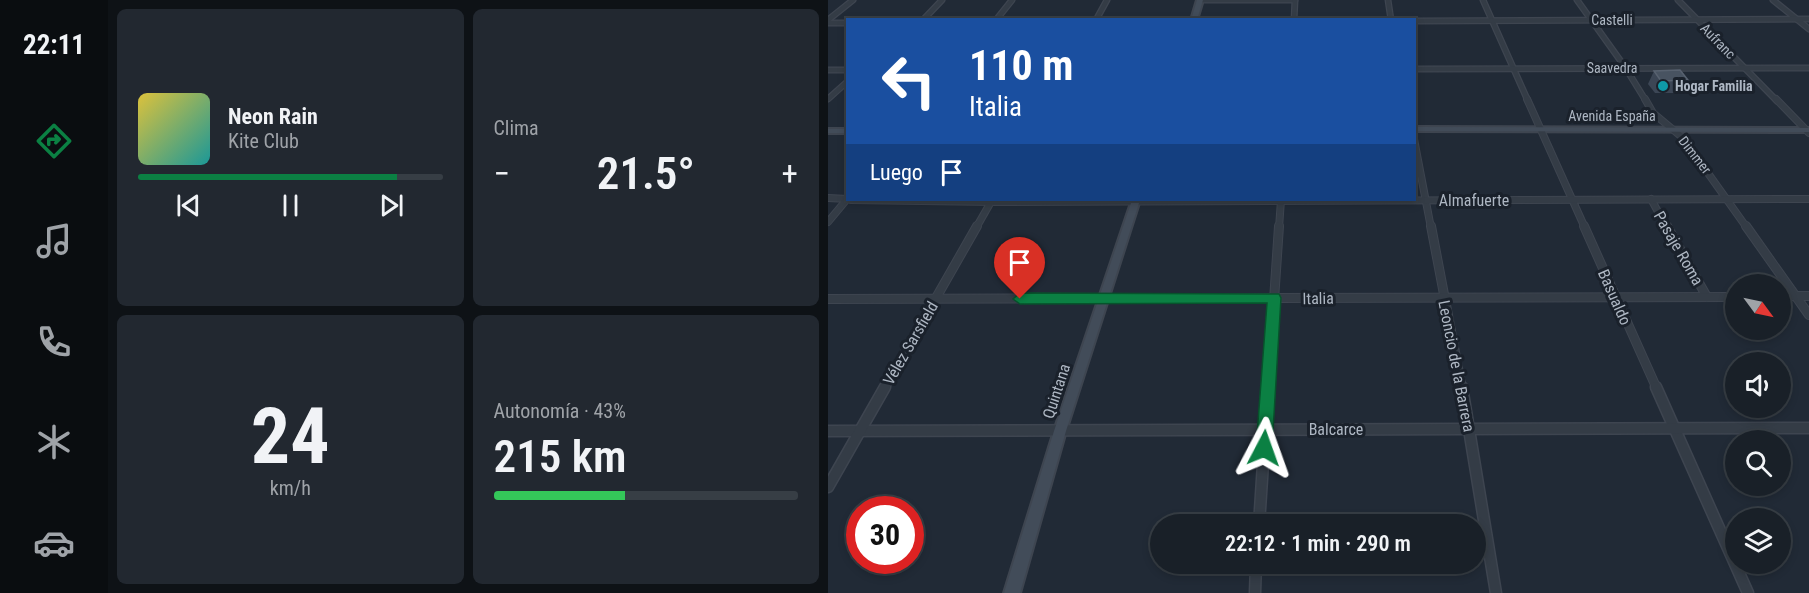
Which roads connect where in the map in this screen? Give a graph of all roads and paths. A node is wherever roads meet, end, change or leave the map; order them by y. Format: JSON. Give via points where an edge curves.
{"nodes":[{"id":1,"x":853,"y":0,"type":"edge"},
{"id":2,"x":942,"y":0,"type":"edge"},
{"id":3,"x":1012,"y":0,"type":"edge"},
{"id":4,"x":1107,"y":0,"type":"edge"},
{"id":5,"x":1200,"y":0,"type":"edge"},
{"id":6,"x":1295,"y":0,"type":"edge"},
{"id":7,"x":1388,"y":0,"type":"edge"},
{"id":8,"x":1483,"y":0,"type":"edge"},
{"id":9,"x":1577,"y":0,"type":"edge"},
{"id":10,"x":1678,"y":0,"type":"edge"},
{"id":11,"x":1773,"y":0,"type":"edge"},
{"id":12,"x":925,"y":18,"type":"edge"},
{"id":13,"x":998,"y":18,"type":"edge"},
{"id":14,"x":1097,"y":18,"type":"edge"},
{"id":15,"x":1195,"y":18,"type":"edge"},
{"id":16,"x":1294,"y":18,"type":"edge"},
{"id":17,"x":1391,"y":18,"type":"edge"},
{"id":18,"x":1797,"y":19,"type":"junction"},
{"id":19,"x":1809,"y":19,"type":"edge"},
{"id":20,"x":1591,"y":20,"type":"junction"},
{"id":21,"x":1698,"y":20,"type":"junction"},
{"id":22,"x":1416,"y":21,"type":"edge"},
{"id":23,"x":1492,"y":21,"type":"junction"},
{"id":24,"x":828,"y":22,"type":"edge"},
{"id":25,"x":846,"y":23,"type":"edge"},
{"id":26,"x":1809,"y":30,"type":"edge"},
{"id":27,"x":1625,"y":67,"type":"junction"},
{"id":28,"x":1513,"y":68,"type":"junction"},
{"id":29,"x":1745,"y":68,"type":"junction"},
{"id":30,"x":1809,"y":68,"type":"edge"},
{"id":31,"x":1416,"y":69,"type":"edge"},
{"id":32,"x":828,"y":70,"type":"edge"},
{"id":33,"x":846,"y":70,"type":"edge"},
{"id":34,"x":846,"y":83,"type":"edge"},
{"id":35,"x":828,"y":99,"type":"edge"},
{"id":36,"x":1416,"y":129,"type":"edge"},
{"id":37,"x":1541,"y":129,"type":"junction"},
{"id":38,"x":1672,"y":130,"type":"junction"},
{"id":39,"x":828,"y":131,"type":"edge"},
{"id":40,"x":846,"y":131,"type":"edge"},
{"id":41,"x":1808,"y":131,"type":"edge"},
{"id":42,"x":1416,"y":148,"type":"edge"},
{"id":43,"x":828,"y":198,"type":"edge"},
{"id":44,"x":1728,"y":198,"type":"junction"},
{"id":45,"x":846,"y":199,"type":"edge"},
{"id":46,"x":1651,"y":199,"type":"junction"},
{"id":47,"x":1809,"y":199,"type":"edge"},
{"id":48,"x":1416,"y":200,"type":"edge"},
{"id":49,"x":1427,"y":200,"type":"junction"},
{"id":50,"x":1572,"y":200,"type":"junction"},
{"id":51,"x":846,"y":201,"type":"edge"},
{"id":52,"x":992,"y":201,"type":"edge"},
{"id":53,"x":1135,"y":201,"type":"edge"},
{"id":54,"x":1281,"y":201,"type":"edge"},
{"id":55,"x":828,"y":222,"type":"edge"},
{"id":56,"x":1444,"y":296,"type":"junction"},
{"id":57,"x":1791,"y":296,"type":"edge"},
{"id":58,"x":1796,"y":296,"type":"junction"},
{"id":59,"x":1809,"y":296,"type":"edge"},
{"id":60,"x":1615,"y":297,"type":"junction"},
{"id":61,"x":1707,"y":297,"type":"junction"},
{"id":62,"x":1725,"y":297,"type":"edge"},
{"id":63,"x":1104,"y":298,"type":"junction"},
{"id":64,"x":1274,"y":298,"type":"junction"},
{"id":65,"x":828,"y":299,"type":"edge"},
{"id":66,"x":935,"y":299,"type":"junction"},
{"id":67,"x":1809,"y":315,"type":"edge"},
{"id":68,"x":1674,"y":427,"type":"junction"},
{"id":69,"x":1809,"y":428,"type":"edge"},
{"id":70,"x":1265,"y":429,"type":"junction"},
{"id":71,"x":1470,"y":429,"type":"junction"},
{"id":72,"x":828,"y":431,"type":"edge"},
{"id":73,"x":859,"y":431,"type":"junction"},
{"id":74,"x":1060,"y":431,"type":"junction"},
{"id":75,"x":828,"y":487,"type":"edge"},
{"id":76,"x":1260,"y":514,"type":"edge"},
{"id":77,"x":1255,"y":574,"type":"edge"},
{"id":78,"x":1012,"y":593,"type":"edge"},
{"id":79,"x":1254,"y":593,"type":"edge"},
{"id":80,"x":1496,"y":593,"type":"edge"},
{"id":81,"x":1748,"y":593,"type":"edge"}],
"edges":[{"from":1,"to":24,"type":"street"},
{"from":2,"to":12,"type":"street"},
{"from":3,"to":13,"type":"street"},
{"from":4,"to":14,"type":"street"},
{"from":5,"to":6,"type":"street"},
{"from":5,"to":15,"type":"main road"},
{"from":6,"to":16,"type":"street"},
{"from":7,"to":17,"type":"street"},
{"from":8,"to":23,"type":"street","name":"Basualdo"},
{"from":9,"to":20,"type":"street","name":"Dimmer"},
{"from":10,"to":21,"type":"street","name":"Aufranc"},
{"from":11,"to":18,"type":"street"},
{"from":18,"to":19,"type":"street","name":"Castelli"},
{"from":18,"to":21,"type":"street","name":"Castelli"},
{"from":18,"to":26,"type":"street"},
{"from":20,"to":21,"type":"street","name":"Castelli"},
{"from":20,"to":23,"type":"street","name":"Castelli"},
{"from":20,"to":27,"type":"street","name":"Dimmer"},
{"from":21,"to":29,"type":"street","name":"Aufranc"},
{"from":22,"to":23,"type":"street","name":"Castelli"},
{"from":23,"to":28,"type":"street","name":"Basualdo"},
{"from":24,"to":25,"type":"street"},
{"from":27,"to":28,"type":"street","name":"Saavedra"},
{"from":27,"to":29,"type":"street","name":"Saavedra"},
{"from":27,"to":38,"type":"street","name":"Dimmer","via":[[1653,112]]},
{"from":28,"to":31,"type":"street","name":"Saavedra"},
{"from":28,"to":37,"type":"street","name":"Basualdo"},
{"from":29,"to":30,"type":"street","name":"Saavedra"},
{"from":29,"to":41,"type":"street","name":"Aufranc"},
{"from":32,"to":33,"type":"street"},
{"from":34,"to":35,"type":"street"},
{"from":36,"to":37,"type":"main road","name":"Avenida España"},
{"from":37,"to":38,"type":"main road","name":"Avenida España"},
{"from":37,"to":50,"type":"street","name":"Basualdo"},
{"from":38,"to":41,"type":"main road","name":"Avenida España"},
{"from":38,"to":44,"type":"street","name":"Dimmer","via":[[1683,138]]},
{"from":39,"to":40,"type":"main road"},
{"from":42,"to":49,"type":"street","name":"Leoncio de la Barrera"},
{"from":43,"to":45,"type":"street","name":"Almafuerte"},
{"from":44,"to":46,"type":"street","name":"Almafuerte"},
{"from":44,"to":47,"type":"street","name":"Almafuerte"},
{"from":44,"to":58,"type":"street","name":"Dimmer"},
{"from":46,"to":50,"type":"street","name":"Almafuerte"},
{"from":46,"to":61,"type":"street","name":"Pasaje Roma"},
{"from":48,"to":49,"type":"street","name":"Almafuerte"},
{"from":49,"to":50,"type":"street","name":"Almafuerte"},
{"from":49,"to":56,"type":"street","name":"Leoncio de la Barrera"},
{"from":50,"to":60,"type":"street","name":"Basualdo"},
{"from":51,"to":55,"type":"street"},
{"from":52,"to":66,"type":"street","name":"Vélez Sarsfield"},
{"from":53,"to":63,"type":"main road","name":"Quintana"},
{"from":54,"to":64,"type":"street"},
{"from":56,"to":60,"type":"street","name":"Italia"},
{"from":56,"to":64,"type":"street","name":"Italia"},
{"from":56,"to":71,"type":"street","name":"Leoncio de la Barrera"},
{"from":57,"to":58,"type":"street"},
{"from":58,"to":59,"type":"street"},
{"from":58,"to":67,"type":"street","name":"Dimmer"},
{"from":60,"to":61,"type":"street","name":"Italia"},
{"from":60,"to":68,"type":"street","name":"Basualdo"},
{"from":61,"to":62,"type":"street","name":"Italia"},
{"from":63,"to":64,"type":"street","name":"Italia"},
{"from":63,"to":66,"type":"street","name":"Italia"},
{"from":63,"to":74,"type":"main road","name":"Quintana"},
{"from":64,"to":70,"type":"street"},
{"from":65,"to":66,"type":"street","name":"Italia"},
{"from":66,"to":73,"type":"street","name":"Vélez Sarsfield"},
{"from":68,"to":69,"type":"street","name":"Balcarce"},
{"from":68,"to":71,"type":"street","name":"Balcarce"},
{"from":68,"to":81,"type":"street","name":"Basualdo"},
{"from":70,"to":71,"type":"street","name":"Balcarce"},
{"from":70,"to":74,"type":"street","name":"Balcarce"},
{"from":70,"to":76,"type":"street"},
{"from":71,"to":80,"type":"street","name":"Leoncio de la Barrera"},
{"from":72,"to":73,"type":"street","name":"Balcarce"},
{"from":73,"to":74,"type":"street","name":"Balcarce"},
{"from":73,"to":75,"type":"street","name":"Vélez Sarsfield"},
{"from":74,"to":78,"type":"main road","name":"Quintana"},
{"from":77,"to":79,"type":"street"}]}
